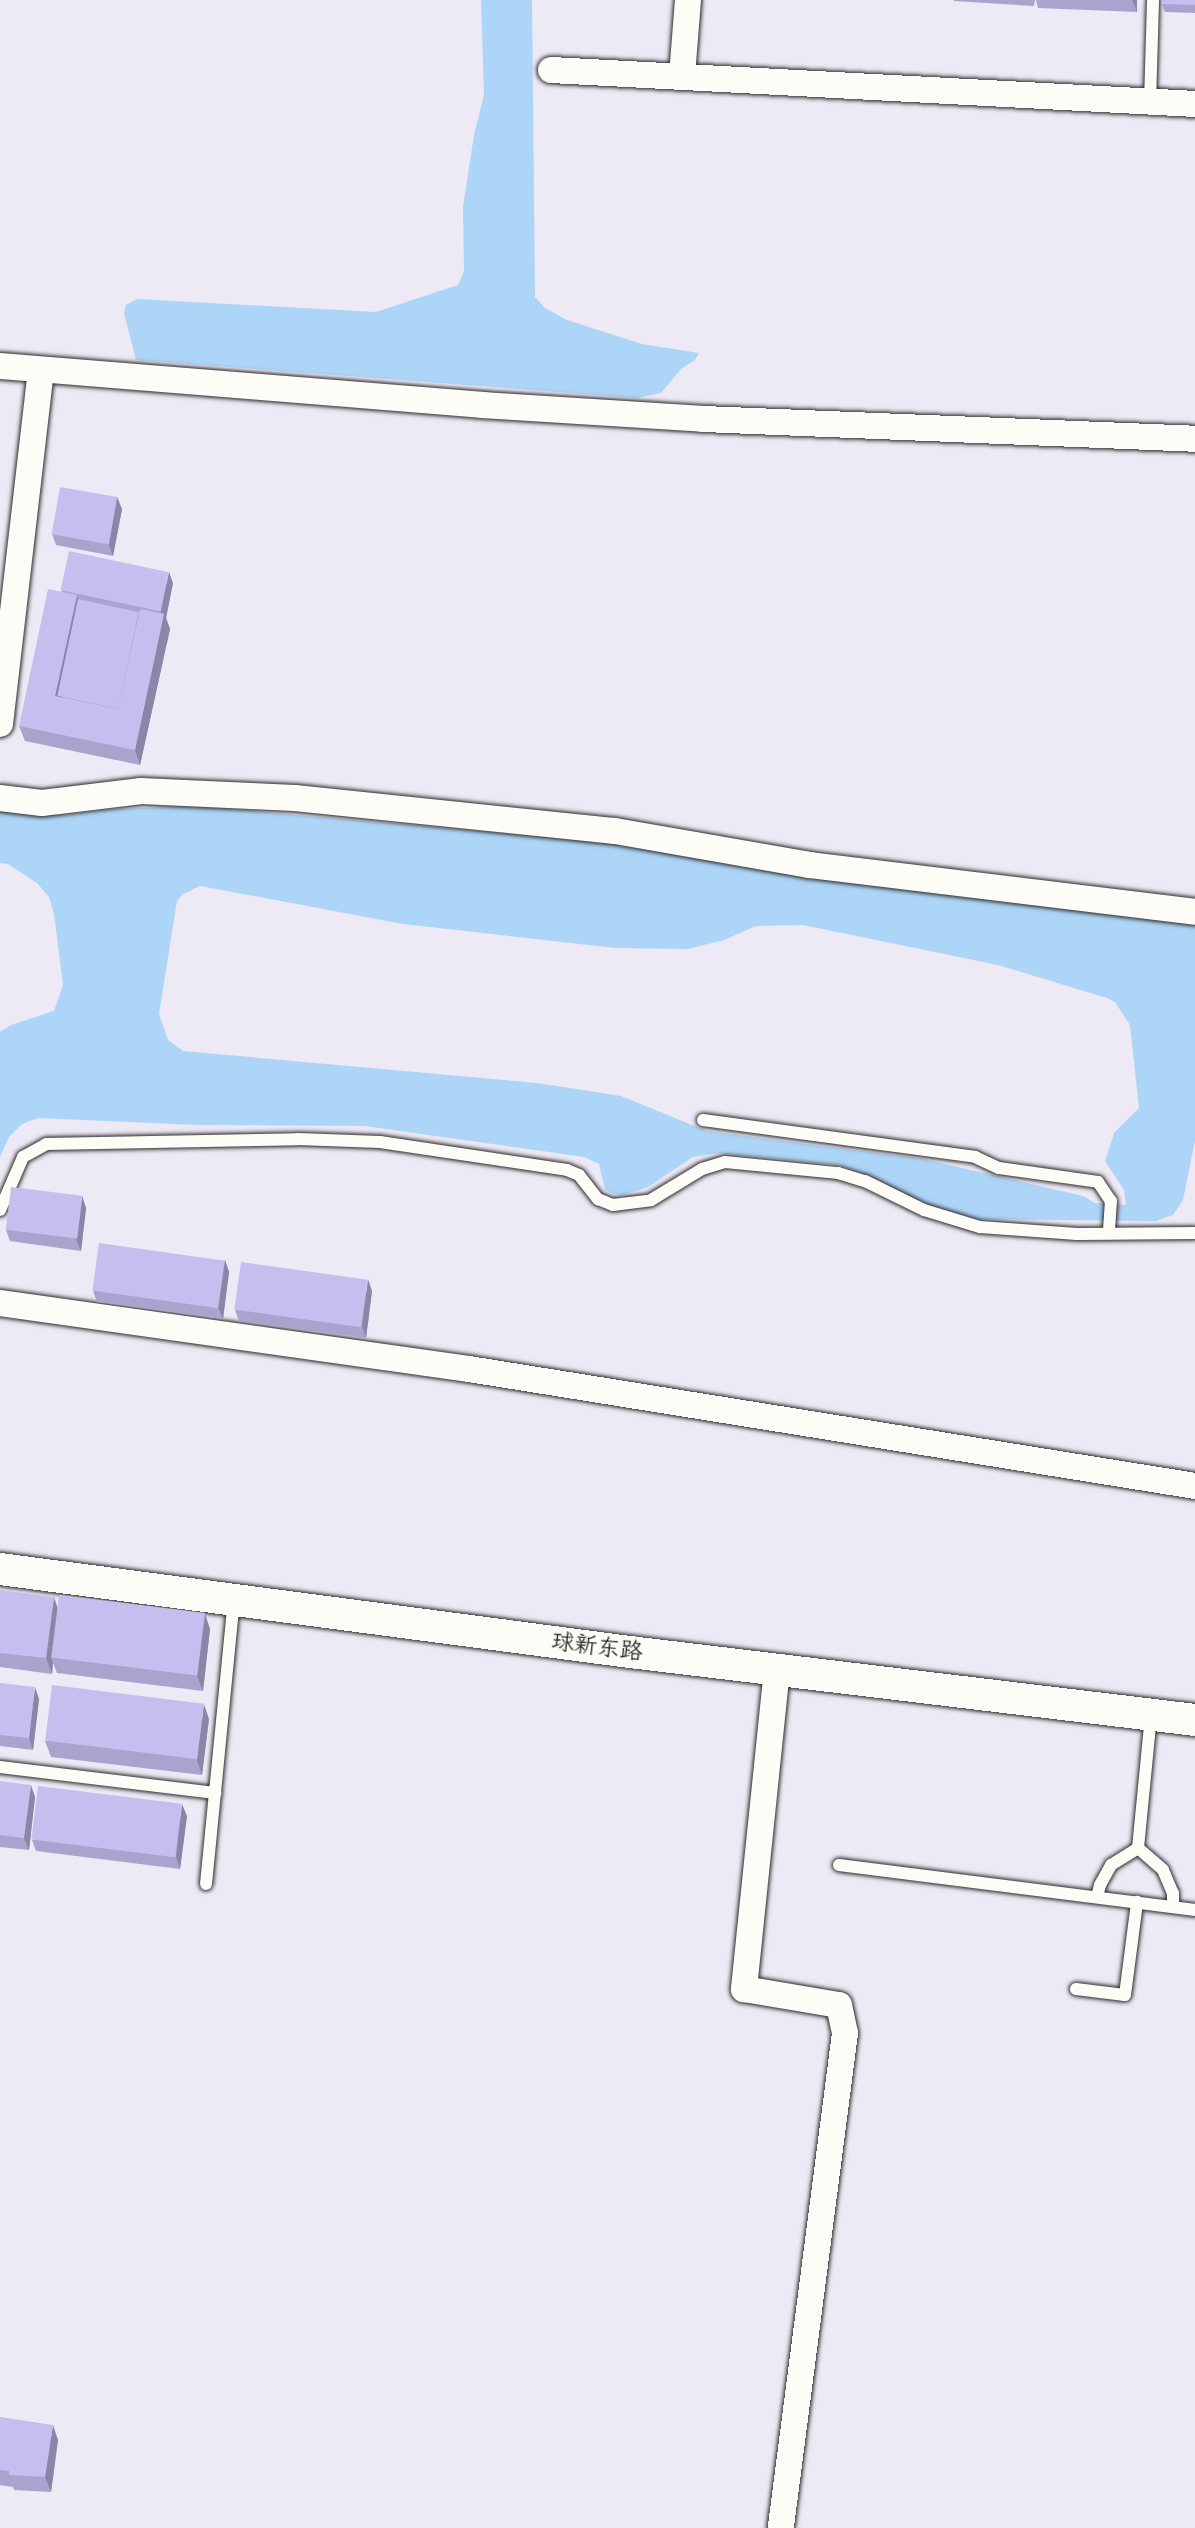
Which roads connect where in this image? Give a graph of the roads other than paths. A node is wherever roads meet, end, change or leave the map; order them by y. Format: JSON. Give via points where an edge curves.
{"nodes":[{"id":1,"x":688,"y":0,"type":"edge"},
{"id":2,"x":1153,"y":0,"type":"edge"},
{"id":3,"x":551,"y":70,"type":"dead end"},
{"id":4,"x":682,"y":76,"type":"junction"},
{"id":5,"x":1150,"y":103,"type":"junction"},
{"id":6,"x":1195,"y":104,"type":"edge"},
{"id":7,"x":0,"y":366,"type":"edge"},
{"id":8,"x":41,"y":372,"type":"junction"},
{"id":9,"x":1195,"y":439,"type":"edge"},
{"id":10,"x":0,"y":724,"type":"edge"},
{"id":11,"x":0,"y":798,"type":"edge"},
{"id":12,"x":1195,"y":912,"type":"edge"},
{"id":13,"x":703,"y":1120,"type":"dead end"},
{"id":14,"x":0,"y":1210,"type":"edge"},
{"id":15,"x":1110,"y":1227,"type":"junction"},
{"id":16,"x":1195,"y":1233,"type":"edge"},
{"id":17,"x":0,"y":1303,"type":"edge"},
{"id":18,"x":1195,"y":1486,"type":"edge"},
{"id":19,"x":0,"y":1569,"type":"edge"},
{"id":20,"x":234,"y":1600,"type":"junction"},
{"id":21,"x":777,"y":1669,"type":"junction"},
{"id":22,"x":1151,"y":1714,"type":"junction"},
{"id":23,"x":1195,"y":1720,"type":"edge"},
{"id":24,"x":0,"y":1767,"type":"edge"},
{"id":25,"x":215,"y":1793,"type":"junction"},
{"id":26,"x":1138,"y":1848,"type":"junction"},
{"id":27,"x":839,"y":1865,"type":"dead end"},
{"id":28,"x":206,"y":1884,"type":"dead end"},
{"id":29,"x":1097,"y":1897,"type":"junction"},
{"id":30,"x":1136,"y":1902,"type":"junction"},
{"id":31,"x":1173,"y":1907,"type":"junction"},
{"id":32,"x":1195,"y":1910,"type":"edge"},
{"id":33,"x":1076,"y":1989,"type":"dead end"},
{"id":34,"x":781,"y":2528,"type":"edge"}],
"edges":[{"from":1,"to":4,"type":"street"},
{"from":2,"to":5,"type":"lane"},
{"from":3,"to":4,"type":"street"},
{"from":4,"to":5,"type":"street"},
{"from":5,"to":6,"type":"street"},
{"from":7,"to":8,"type":"street"},
{"from":8,"to":9,"type":"street","via":[[690,418]]},
{"from":8,"to":10,"type":"street"},
{"from":11,"to":12,"type":"street","via":[[42,803],[141,791],[295,798],[615,831],[809,865]]},
{"from":13,"to":15,"type":"lane","via":[[975,1157],[999,1168],[1098,1182],[1111,1201]]},
{"from":14,"to":15,"type":"lane","via":[[23,1157],[39,1146],[298,1139],[380,1142],[567,1170],[579,1175],[598,1199],[613,1205],[650,1200],[702,1169],[725,1162],[838,1173],[924,1210],[980,1227],[1077,1234]]},
{"from":15,"to":16,"type":"lane"},
{"from":17,"to":18,"type":"street","via":[[469,1369]]},
{"from":19,"to":20,"type":"street","name":"球新东路"},
{"from":20,"to":21,"type":"street","name":"球新东路"},
{"from":20,"to":25,"type":"lane"},
{"from":21,"to":22,"type":"street","name":"球新东路"},
{"from":21,"to":34,"type":"street","via":[[744,1989],[838,2005],[845,2033]]},
{"from":22,"to":23,"type":"street","name":"球新东路"},
{"from":22,"to":26,"type":"lane"},
{"from":24,"to":25,"type":"lane"},
{"from":25,"to":28,"type":"lane"},
{"from":26,"to":29,"type":"lane","via":[[1111,1865]]},
{"from":26,"to":31,"type":"lane","via":[[1163,1870]]},
{"from":27,"to":29,"type":"lane"},
{"from":29,"to":30,"type":"lane"},
{"from":30,"to":31,"type":"lane"},
{"from":30,"to":33,"type":"lane","via":[[1125,1995]]},
{"from":31,"to":32,"type":"lane"}]}
